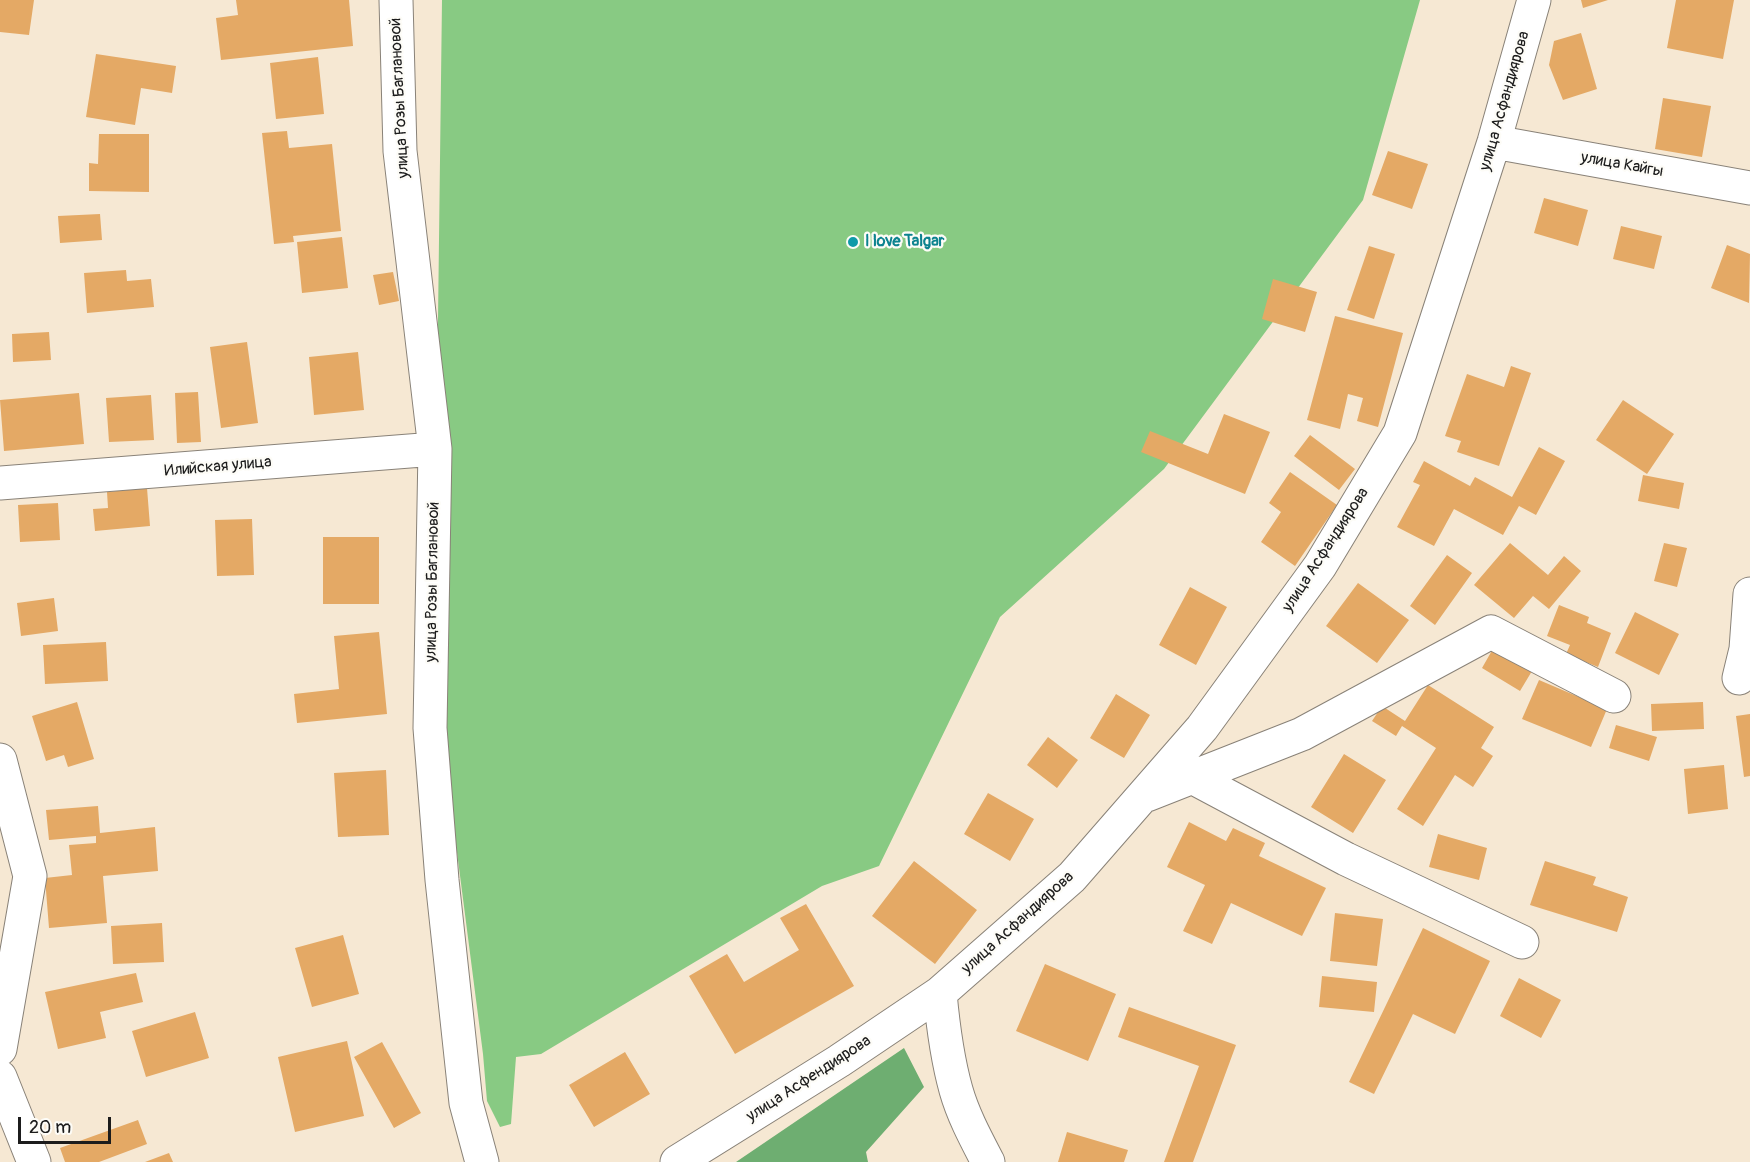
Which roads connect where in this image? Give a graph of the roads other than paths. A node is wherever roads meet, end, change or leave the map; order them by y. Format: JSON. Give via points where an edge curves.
{"nodes":[{"id":1,"x":396,"y":0,"type":"edge"},
{"id":2,"x":1534,"y":0,"type":"edge"},
{"id":3,"x":1494,"y":142,"type":"junction"},
{"id":4,"x":1750,"y":188,"type":"edge"},
{"id":5,"x":435,"y":449,"type":"junction"},
{"id":6,"x":0,"y":483,"type":"edge"},
{"id":7,"x":1750,"y":594,"type":"edge"},
{"id":8,"x":1739,"y":678,"type":"dead end"},
{"id":9,"x":1614,"y":696,"type":"dead end"},
{"id":10,"x":0,"y":760,"type":"edge"},
{"id":11,"x":1192,"y":777,"type":"junction"},
{"id":12,"x":1142,"y":796,"type":"junction"},
{"id":13,"x":1522,"y":942,"type":"dead end"},
{"id":14,"x":940,"y":993,"type":"junction"},
{"id":15,"x":0,"y":1049,"type":"edge"},
{"id":16,"x":0,"y":1077,"type":"edge"},
{"id":17,"x":34,"y":1162,"type":"edge"},
{"id":18,"x":482,"y":1162,"type":"edge"},
{"id":19,"x":677,"y":1162,"type":"edge"},
{"id":20,"x":988,"y":1162,"type":"edge"}],
"edges":[{"from":1,"to":5,"type":"street","name":"улица Розы Баглановой","via":[[399,151]]},
{"from":2,"to":3,"type":"street","name":"улица Асфандиярова"},
{"from":3,"to":4,"type":"street","name":"улица Кайгы"},
{"from":3,"to":12,"type":"street","name":"улица Асфандиярова","via":[[1400,433],[1320,566],[1202,728]]},
{"from":5,"to":6,"type":"street","name":"Илийская улица"},
{"from":5,"to":18,"type":"street","name":"улица Розы Баглановой","via":[[430,728],[465,1103]]},
{"from":7,"to":8,"type":"street","via":[[1746,649]]},
{"from":9,"to":11,"type":"street","via":[[1491,632],[1302,734]]},
{"from":10,"to":15,"type":"street","via":[[30,876]]},
{"from":11,"to":12,"type":"street"},
{"from":11,"to":13,"type":"street","via":[[1346,859]]},
{"from":12,"to":14,"type":"street","name":"улица Асфандиярова","via":[[1072,877]]},
{"from":14,"to":19,"type":"street","name":"улица Асфендиярова"},
{"from":14,"to":20,"type":"street","via":[[956,1092]]},
{"from":16,"to":17,"type":"street"}]}
